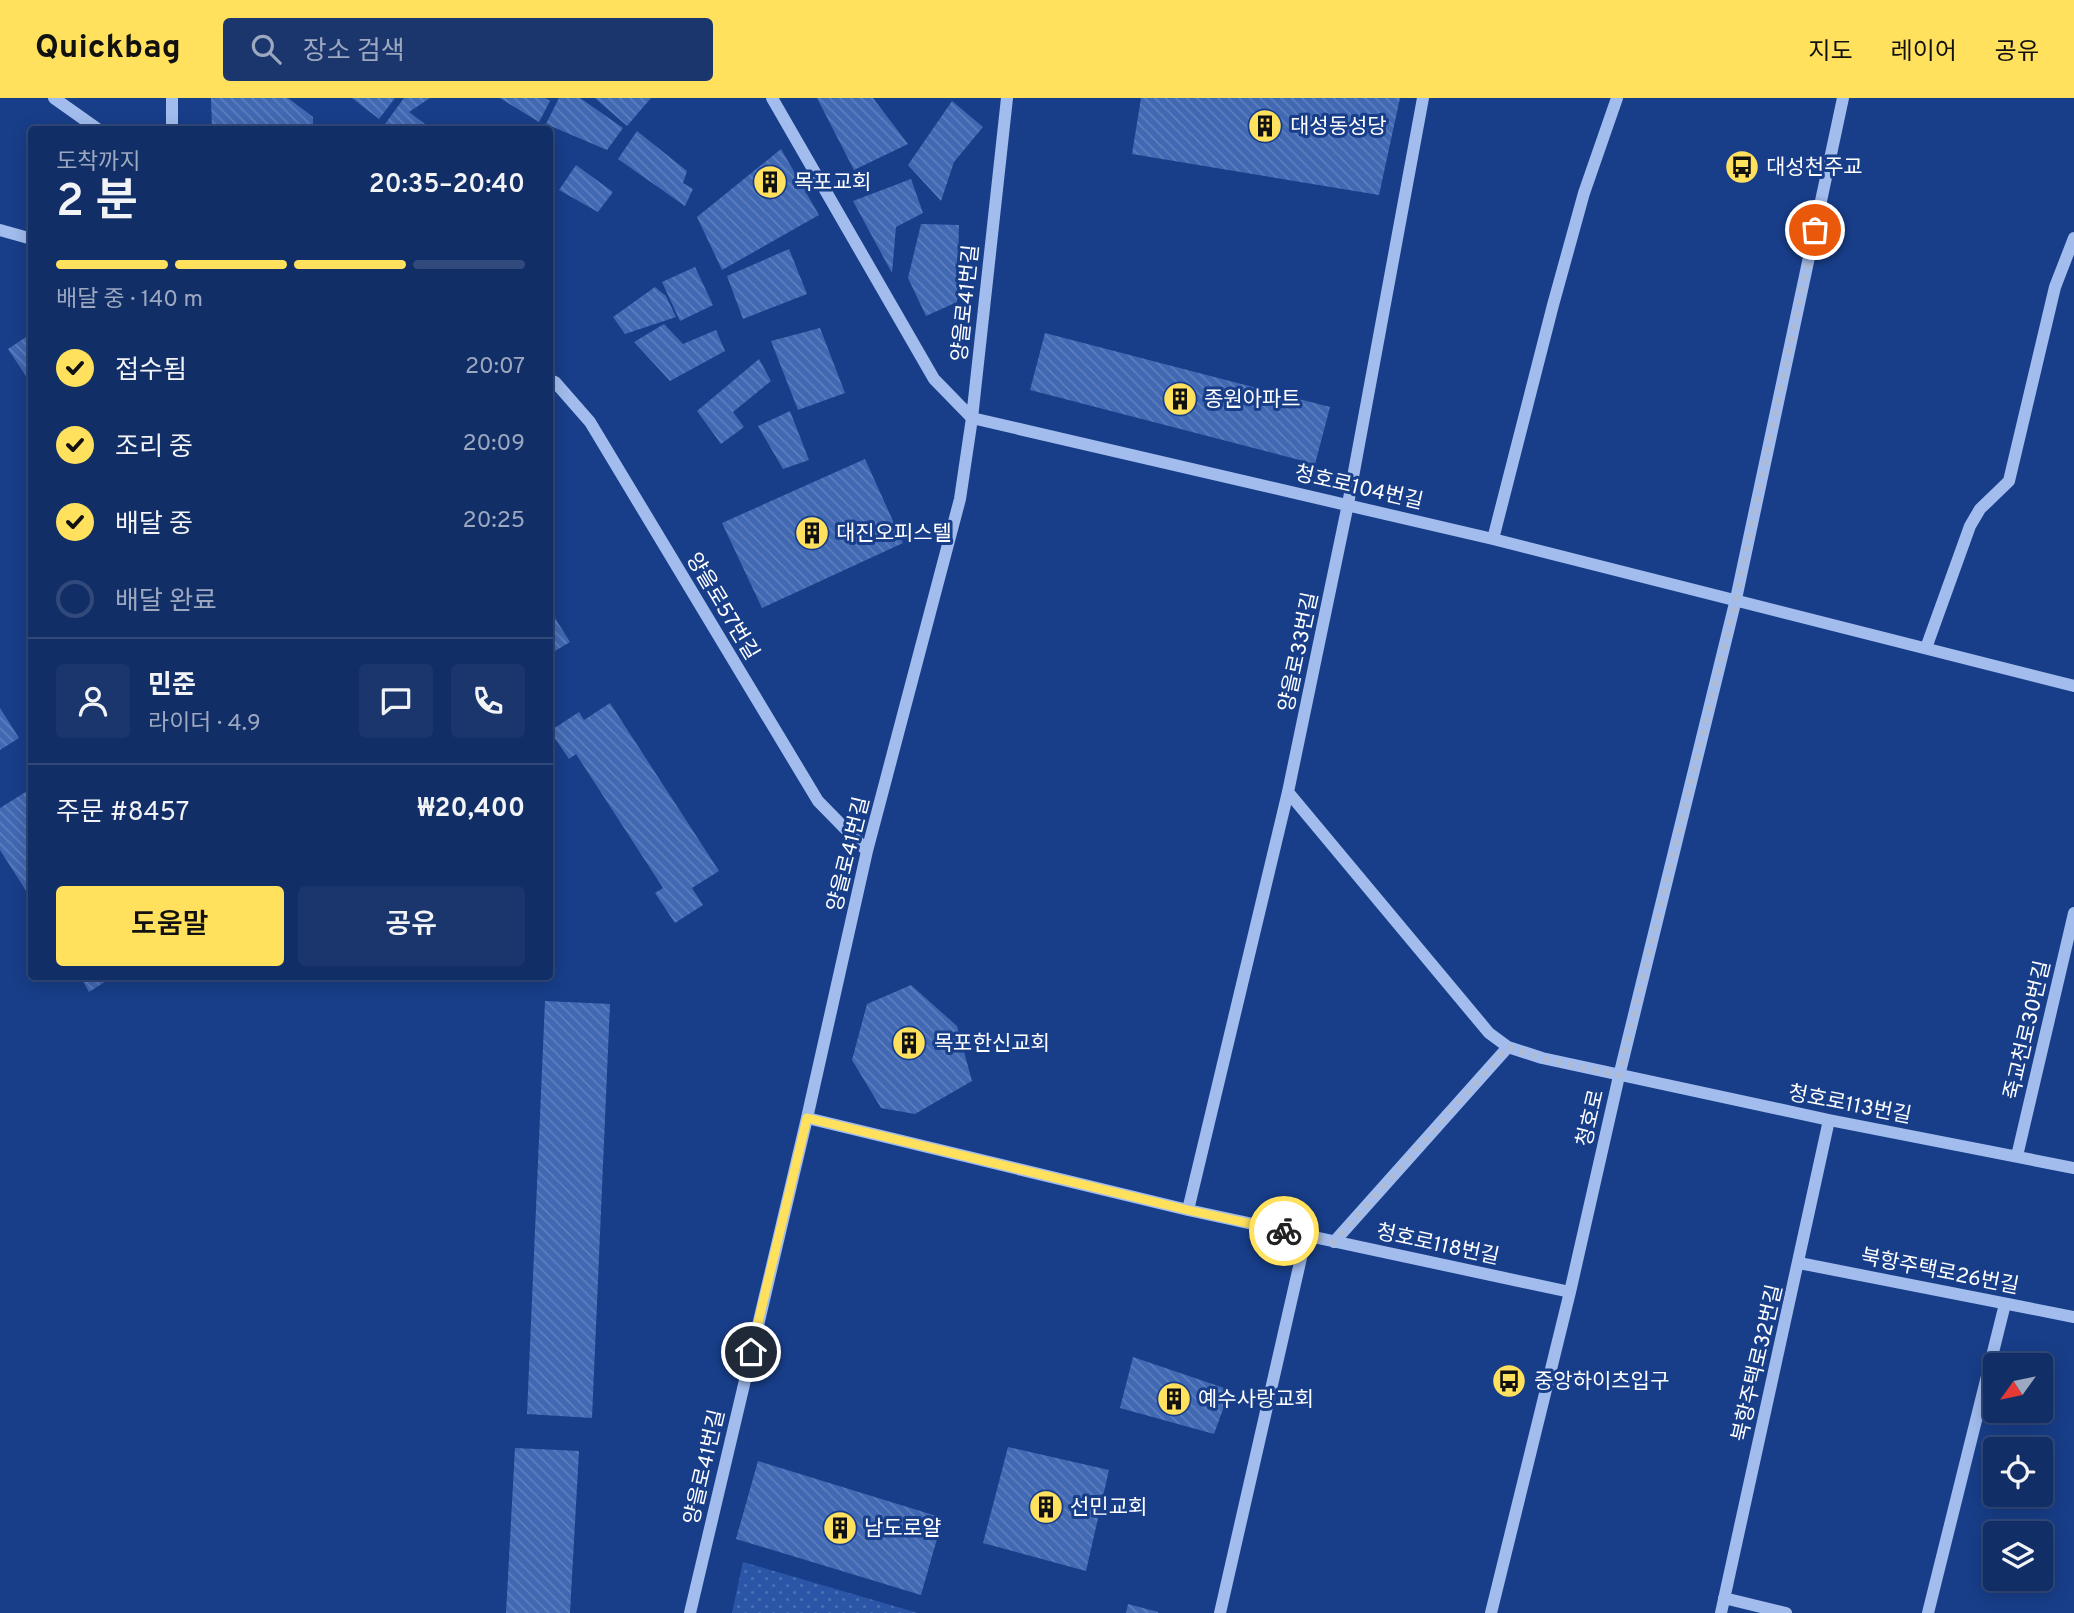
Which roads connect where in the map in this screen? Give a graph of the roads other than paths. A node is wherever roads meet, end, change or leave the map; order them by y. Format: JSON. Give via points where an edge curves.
{"nodes":[{"id":1,"x":54,"y":98,"type":"edge"},
{"id":2,"x":172,"y":98,"type":"edge"},
{"id":3,"x":772,"y":98,"type":"edge"},
{"id":4,"x":1007,"y":98,"type":"edge"},
{"id":5,"x":1423,"y":98,"type":"edge"},
{"id":6,"x":1617,"y":98,"type":"edge"},
{"id":7,"x":1843,"y":98,"type":"edge"},
{"id":8,"x":93,"y":126,"type":"edge"},
{"id":9,"x":172,"y":126,"type":"edge"},
{"id":10,"x":0,"y":230,"type":"edge"},
{"id":11,"x":28,"y":238,"type":"edge"},
{"id":12,"x":2074,"y":238,"type":"edge"},
{"id":13,"x":553,"y":381,"type":"edge"},
{"id":14,"x":972,"y":418,"type":"junction"},
{"id":15,"x":1348,"y":504,"type":"junction"},
{"id":16,"x":1493,"y":539,"type":"junction"},
{"id":17,"x":1736,"y":600,"type":"junction"},
{"id":18,"x":1926,"y":648,"type":"junction"},
{"id":19,"x":2074,"y":686,"type":"edge"},
{"id":20,"x":1288,"y":792,"type":"junction"},
{"id":21,"x":867,"y":851,"type":"junction"},
{"id":22,"x":2074,"y":913,"type":"edge"},
{"id":23,"x":1508,"y":1047,"type":"junction"},
{"id":24,"x":1619,"y":1076,"type":"junction"},
{"id":25,"x":807,"y":1118,"type":"junction"},
{"id":26,"x":1829,"y":1120,"type":"junction"},
{"id":27,"x":2017,"y":1156,"type":"junction"},
{"id":28,"x":2074,"y":1168,"type":"edge"},
{"id":29,"x":1188,"y":1210,"type":"junction"},
{"id":30,"x":1306,"y":1236,"type":"junction"},
{"id":31,"x":1334,"y":1242,"type":"junction"},
{"id":32,"x":1799,"y":1263,"type":"junction"},
{"id":33,"x":1570,"y":1293,"type":"junction"},
{"id":34,"x":2005,"y":1304,"type":"junction"},
{"id":35,"x":2074,"y":1317,"type":"edge"},
{"id":36,"x":1724,"y":1598,"type":"junction"},
{"id":37,"x":690,"y":1613,"type":"edge"},
{"id":38,"x":1220,"y":1613,"type":"edge"},
{"id":39,"x":1491,"y":1613,"type":"edge"},
{"id":40,"x":1721,"y":1613,"type":"edge"},
{"id":41,"x":1786,"y":1613,"type":"edge"},
{"id":42,"x":1928,"y":1613,"type":"edge"}],
"edges":[{"from":1,"to":8,"type":"street"},
{"from":2,"to":9,"type":"street"},
{"from":3,"to":14,"type":"street","via":[[934,379]]},
{"from":4,"to":14,"type":"street","name":"양을로41번길"},
{"from":5,"to":15,"type":"street","name":"양을로33번길"},
{"from":6,"to":16,"type":"street","via":[[1584,193]]},
{"from":7,"to":17,"type":"street","name":"청호로"},
{"from":10,"to":11,"type":"street"},
{"from":12,"to":18,"type":"street","via":[[2055,287],[2009,481],[1980,509],[1970,526]]},
{"from":13,"to":21,"type":"street","name":"양을로57번길","via":[[590,422],[818,801]]},
{"from":14,"to":15,"type":"street","name":"청호로104번길"},
{"from":14,"to":21,"type":"street","name":"양을로41번길","via":[[960,499]]},
{"from":15,"to":16,"type":"street","name":"청호로104번길"},
{"from":15,"to":20,"type":"street","name":"양을로33번길"},
{"from":16,"to":17,"type":"street","name":"청호로104번길"},
{"from":17,"to":18,"type":"street","name":"청호로104번길"},
{"from":17,"to":24,"type":"street","name":"청호로"},
{"from":18,"to":19,"type":"street","name":"청호로104번길"},
{"from":20,"to":23,"type":"street","via":[[1489,1032]]},
{"from":20,"to":29,"type":"street","name":"양을로33번길"},
{"from":21,"to":25,"type":"street","name":"양을로41번길"},
{"from":22,"to":27,"type":"street","name":"죽교천로30번길"},
{"from":23,"to":24,"type":"street","name":"청호로113번길"},
{"from":23,"to":31,"type":"street"},
{"from":24,"to":26,"type":"street","name":"청호로113번길"},
{"from":24,"to":33,"type":"street","name":"청호로"},
{"from":25,"to":29,"type":"street","name":"청호로118번길"},
{"from":25,"to":37,"type":"street","name":"양을로41번길"},
{"from":26,"to":27,"type":"street","name":"청호로113번길"},
{"from":26,"to":32,"type":"street","name":"북항주택로32번길"},
{"from":27,"to":28,"type":"street","name":"청호로113번길"},
{"from":29,"to":30,"type":"street","name":"청호로118번길"},
{"from":30,"to":31,"type":"street","name":"청호로118번길"},
{"from":30,"to":38,"type":"street"},
{"from":31,"to":33,"type":"street","name":"청호로118번길"},
{"from":32,"to":34,"type":"street","name":"북항주택로26번길"},
{"from":32,"to":36,"type":"street","name":"북항주택로32번길"},
{"from":33,"to":39,"type":"street","name":"청호로"},
{"from":34,"to":35,"type":"street","name":"북항주택로26번길"},
{"from":34,"to":42,"type":"street"},
{"from":36,"to":40,"type":"street","name":"북항주택로32번길"},
{"from":36,"to":41,"type":"street"}]}
